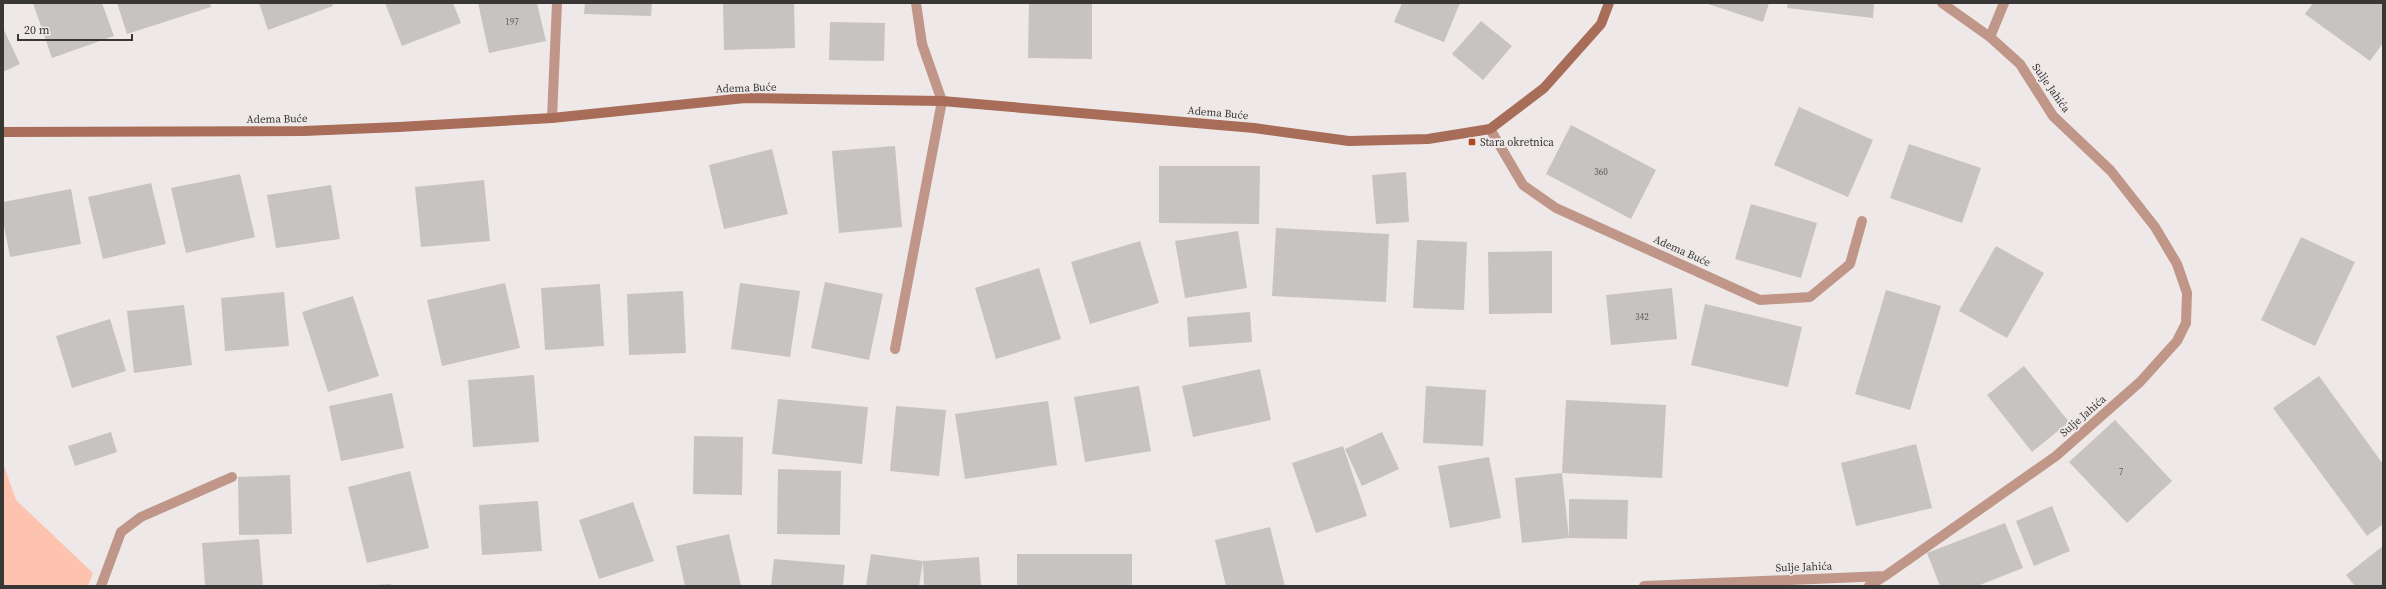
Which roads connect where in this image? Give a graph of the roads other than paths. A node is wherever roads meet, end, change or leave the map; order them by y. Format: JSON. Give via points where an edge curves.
{"nodes":[{"id":1,"x":557,"y":3,"type":"edge"},
{"id":2,"x":916,"y":3,"type":"edge"},
{"id":3,"x":1609,"y":3,"type":"edge"},
{"id":4,"x":1942,"y":3,"type":"edge"},
{"id":5,"x":2004,"y":3,"type":"edge"},
{"id":6,"x":1990,"y":37,"type":"junction"},
{"id":7,"x":942,"y":101,"type":"junction"},
{"id":8,"x":552,"y":118,"type":"junction"},
{"id":9,"x":1490,"y":129,"type":"junction"},
{"id":10,"x":3,"y":132,"type":"edge"},
{"id":11,"x":1862,"y":221,"type":"dead end"},
{"id":12,"x":895,"y":349,"type":"dead end"},
{"id":13,"x":232,"y":477,"type":"dead end"},
{"id":14,"x":1885,"y":576,"type":"junction"},
{"id":15,"x":101,"y":586,"type":"edge"},
{"id":16,"x":1644,"y":586,"type":"edge"},
{"id":17,"x":1869,"y":586,"type":"edge"}],
"edges":[{"from":1,"to":8,"type":"street"},
{"from":2,"to":7,"type":"street","via":[[922,44]]},
{"from":3,"to":9,"type":"street","name":"Adema Buće","via":[[1601,24],[1544,88]]},
{"from":4,"to":6,"type":"street","name":"Sulje Jahića"},
{"from":5,"to":6,"type":"street"},
{"from":6,"to":14,"type":"street","name":"Sulje Jahića","via":[[2020,64],[2053,116],[2111,171],[2155,227],[2176,264],[2187,293],[2186,323],[2177,341],[2140,382],[2056,456]]},
{"from":7,"to":8,"type":"street","name":"Adema Buće","via":[[745,98]]},
{"from":7,"to":9,"type":"street","name":"Adema Buće","via":[[1254,128],[1349,141],[1428,139]]},
{"from":7,"to":12,"type":"street"},
{"from":8,"to":10,"type":"street","name":"Adema Buće","via":[[304,131]]},
{"from":9,"to":11,"type":"street","name":"Adema Buće","via":[[1523,185],[1556,208],[1760,300],[1810,297],[1850,264]]},
{"from":13,"to":15,"type":"street","via":[[141,517],[121,532]]},
{"from":14,"to":16,"type":"street","name":"Sulje Jahića"},
{"from":14,"to":17,"type":"street"}]}
